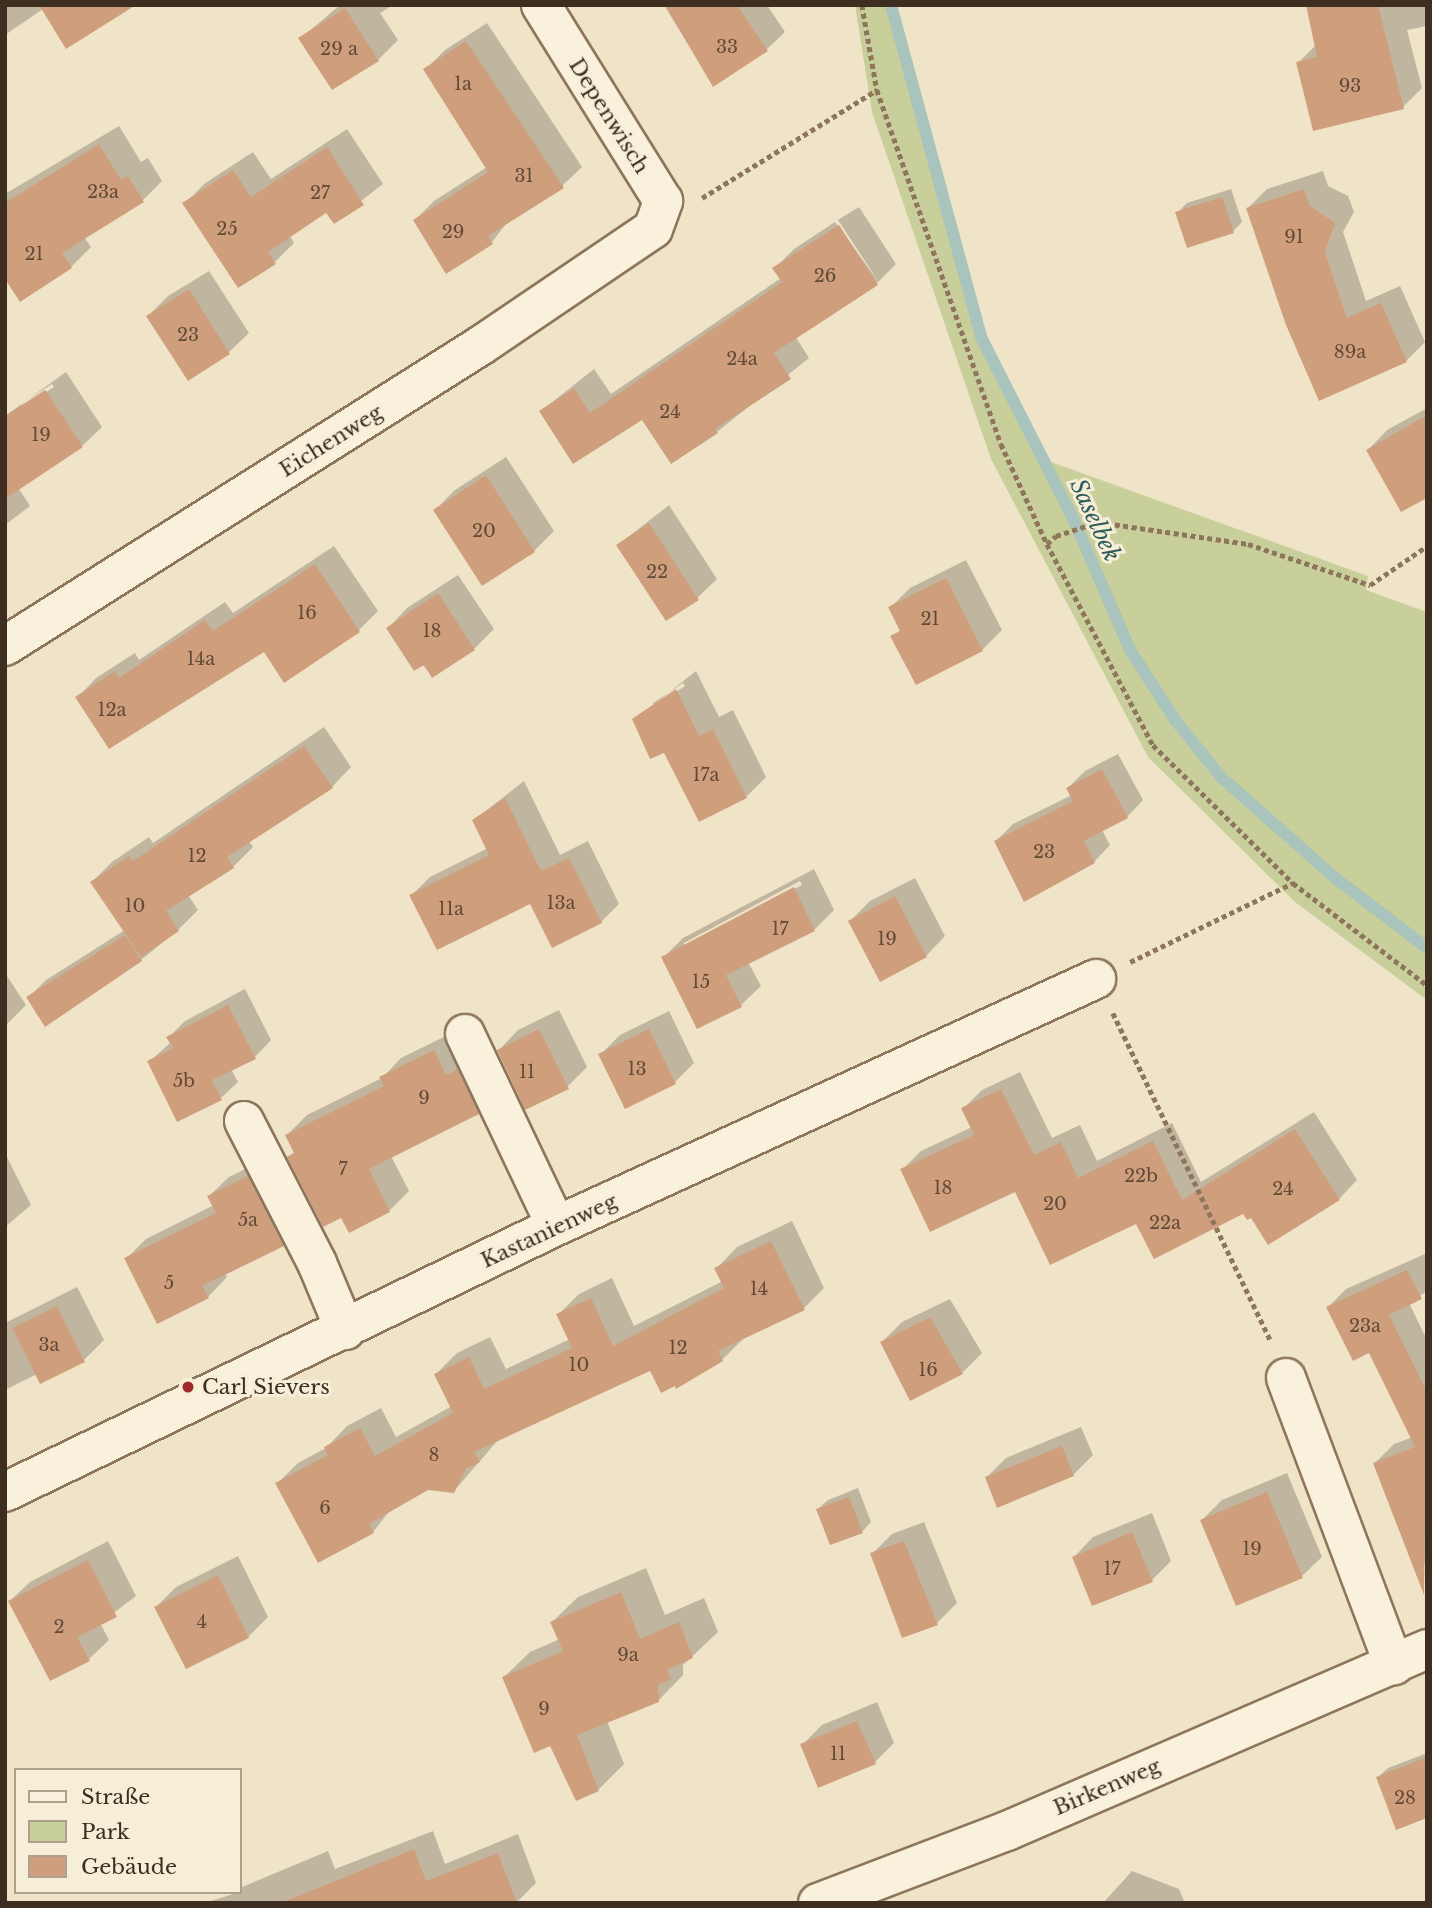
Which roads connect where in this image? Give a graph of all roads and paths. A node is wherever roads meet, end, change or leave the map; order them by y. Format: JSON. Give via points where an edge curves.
{"nodes":[{"id":1,"x":541,"y":5,"type":"edge"},
{"id":2,"x":862,"y":5,"type":"edge"},
{"id":3,"x":877,"y":90,"type":"junction"},
{"id":4,"x":653,"y":229,"type":"junction"},
{"id":5,"x":1047,"y":544,"type":"junction"},
{"id":6,"x":1427,"y":546,"type":"edge"},
{"id":7,"x":5,"y":646,"type":"edge"},
{"id":8,"x":1293,"y":883,"type":"junction"},
{"id":9,"x":1096,"y":979,"type":"junction"},
{"id":10,"x":1427,"y":985,"type":"edge"},
{"id":11,"x":466,"y":1034,"type":"dead end"},
{"id":12,"x":244,"y":1121,"type":"dead end"},
{"id":13,"x":556,"y":1226,"type":"junction"},
{"id":14,"x":345,"y":1330,"type":"junction"},
{"id":15,"x":1286,"y":1378,"type":"joint"},
{"id":16,"x":5,"y":1492,"type":"edge"},
{"id":17,"x":1410,"y":1657,"type":"edge"},
{"id":18,"x":818,"y":1903,"type":"edge"}],
"edges":[{"from":1,"to":4,"type":"street","name":"Depenwisch","via":[[663,201]]},
{"from":2,"to":3,"type":"path"},
{"from":3,"to":4,"type":"path"},
{"from":3,"to":5,"type":"path","via":[[1001,444]]},
{"from":4,"to":7,"type":"street","name":"Eichenweg","via":[[480,346]]},
{"from":5,"to":6,"type":"path","via":[[1056,536],[1098,522],[1248,544],[1370,585]]},
{"from":5,"to":8,"type":"path","via":[[1164,761]]},
{"from":8,"to":9,"type":"path"},
{"from":8,"to":10,"type":"path"},
{"from":9,"to":13,"type":"street","name":"Kastanienweg"},
{"from":9,"to":15,"type":"path"},
{"from":11,"to":13,"type":"street"},
{"from":12,"to":14,"type":"street","via":[[317,1263]]},
{"from":13,"to":14,"type":"street","name":"Kastanienweg"},
{"from":14,"to":16,"type":"street","name":"Kastanienweg"},
{"from":15,"to":17,"type":"street","name":"Birkenweg"},
{"from":17,"to":18,"type":"street","name":"Birkenweg","via":[[1007,1831]]}]}
